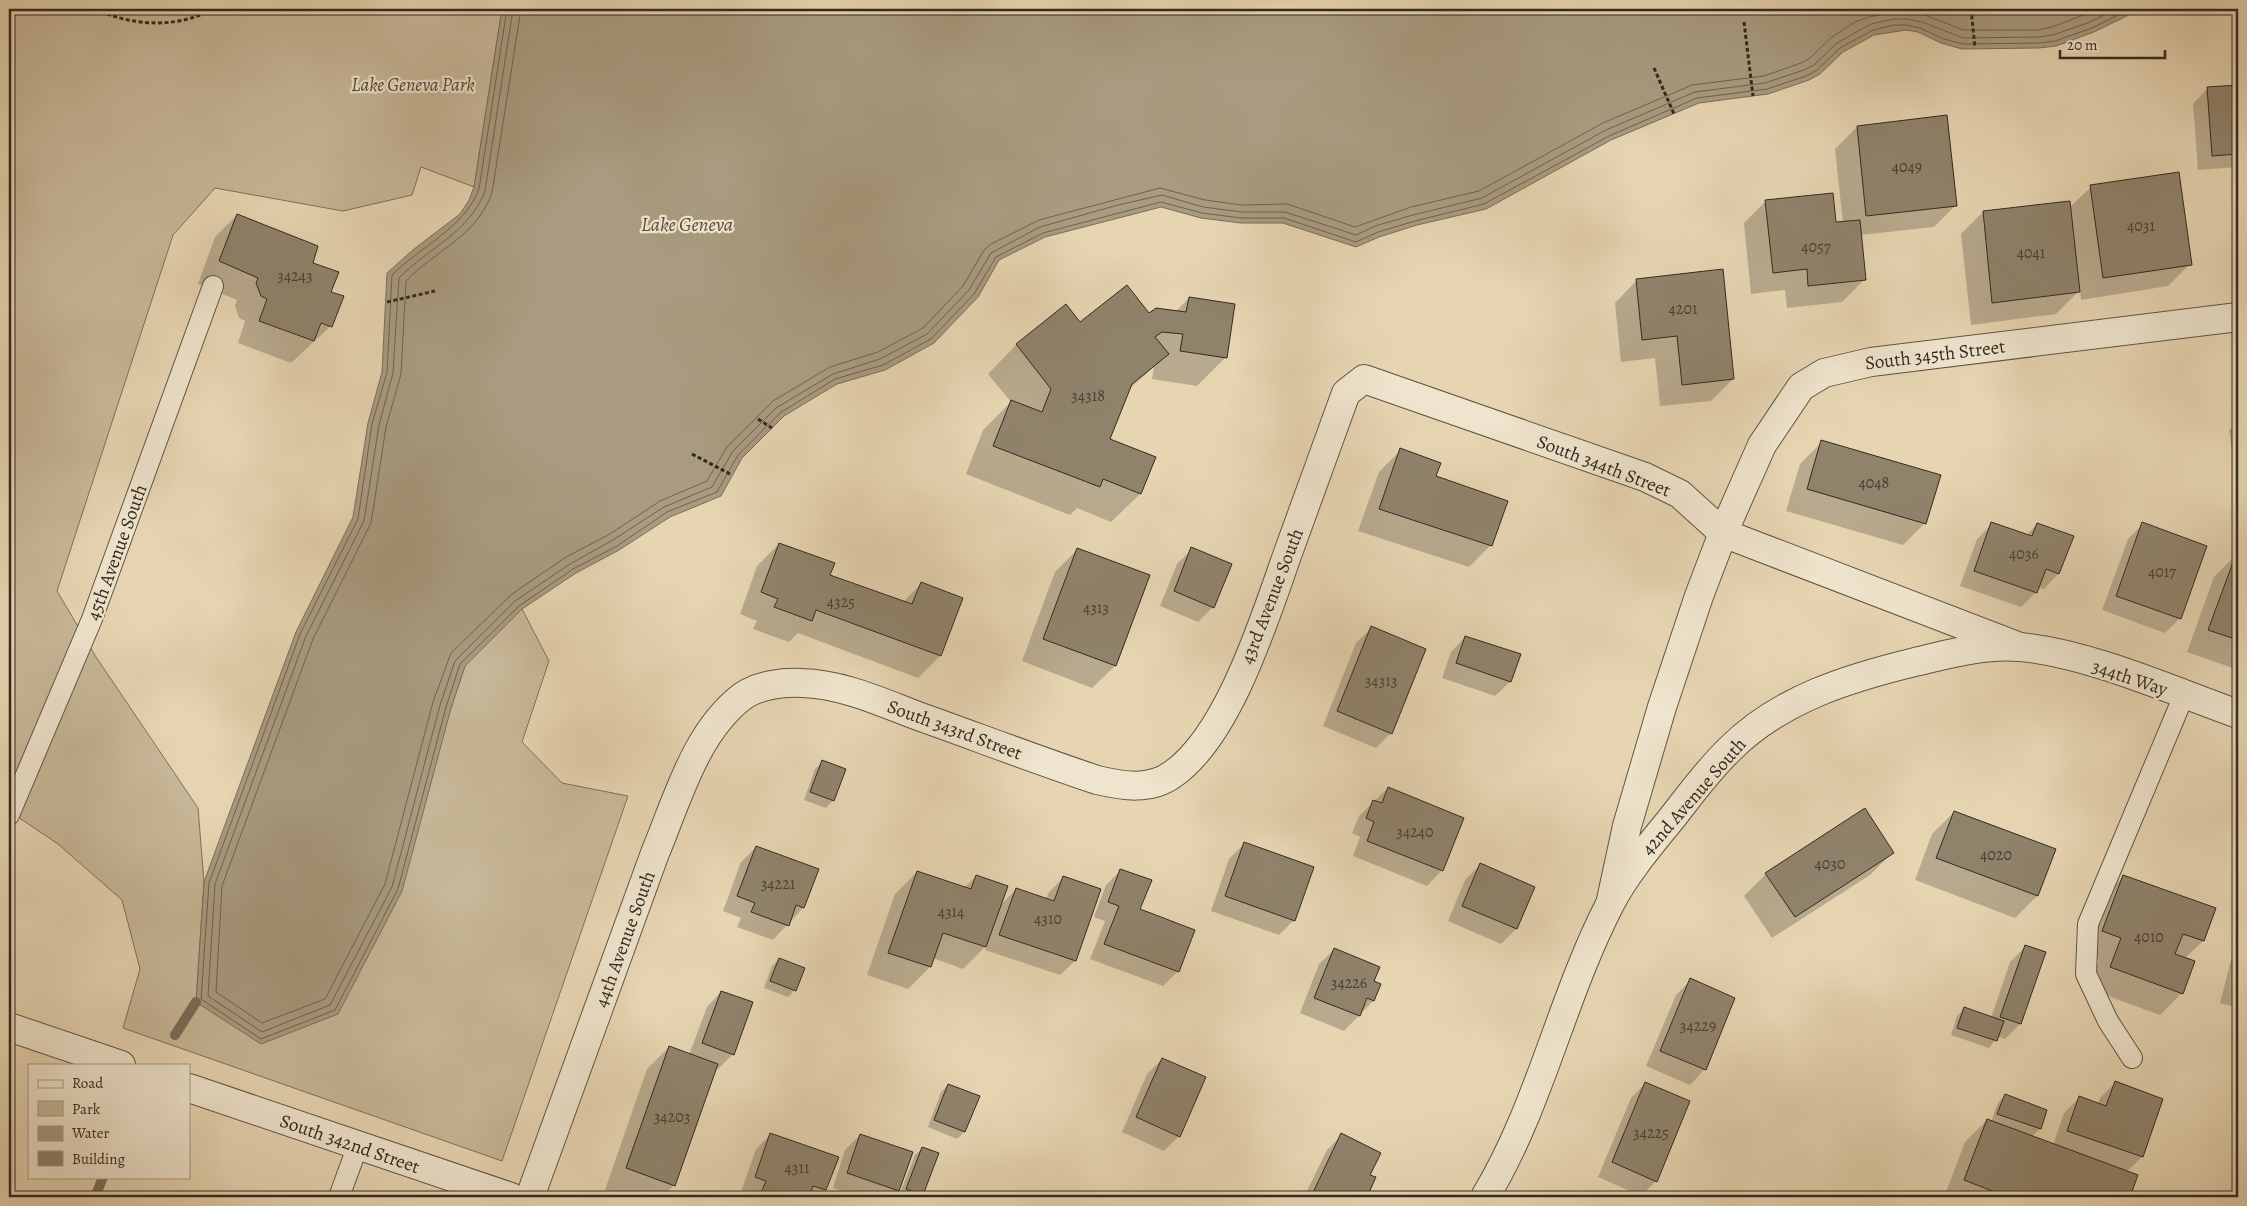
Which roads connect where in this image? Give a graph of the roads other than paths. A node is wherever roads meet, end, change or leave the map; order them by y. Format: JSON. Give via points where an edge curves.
{"nodes":[{"id":1,"x":213,"y":286,"type":"dead end"},
{"id":2,"x":2238,"y":317,"type":"edge"},
{"id":3,"x":1346,"y":393,"type":"joint"},
{"id":4,"x":1724,"y":533,"type":"junction"},
{"id":5,"x":2020,"y":647,"type":"junction"},
{"id":6,"x":2184,"y":695,"type":"junction"},
{"id":7,"x":744,"y":696,"type":"joint"},
{"id":8,"x":2238,"y":714,"type":"edge"},
{"id":9,"x":1164,"y":779,"type":"joint"},
{"id":10,"x":9,"y":815,"type":"edge"},
{"id":11,"x":1611,"y":902,"type":"junction"},
{"id":12,"x":9,"y":1027,"type":"edge"},
{"id":13,"x":2132,"y":1058,"type":"dead end"},
{"id":14,"x":118,"y":1064,"type":"edge"},
{"id":15,"x":190,"y":1088,"type":"edge"},
{"id":16,"x":358,"y":1145,"type":"junction"},
{"id":17,"x":339,"y":1197,"type":"edge"},
{"id":18,"x":511,"y":1197,"type":"edge"},
{"id":19,"x":530,"y":1197,"type":"edge"},
{"id":20,"x":1484,"y":1197,"type":"edge"}],
"edges":[{"from":1,"to":10,"type":"lane","name":"45th Avenue South","via":[[92,618]]},
{"from":2,"to":4,"type":"street","name":"South 345th Street","via":[[1870,362],[1824,373],[1801,387],[1762,445]]},
{"from":3,"to":4,"type":"street","name":"South 344th Street","via":[[1364,379],[1646,477],[1680,494]]},
{"from":3,"to":9,"type":"street","name":"43rd Avenue South","via":[[1259,632],[1235,688],[1202,744],[1179,769]]},
{"from":4,"to":5,"type":"street","name":"South 344th Street"},
{"from":4,"to":11,"type":"street","name":"42nd Avenue South","via":[[1662,707],[1627,826]]},
{"from":5,"to":6,"type":"street","name":"344th Way","via":[[2103,666]]},
{"from":5,"to":11,"type":"street","name":"42nd Avenue South","via":[[1981,648],[1862,675],[1822,690],[1756,726],[1698,785],[1644,852]]},
{"from":6,"to":8,"type":"street","name":"344th Way"},
{"from":6,"to":13,"type":"lane","via":[[2088,924],[2086,974],[2108,1021]]},
{"from":7,"to":9,"type":"street","name":"South 343rd Street","via":[[771,685],[802,683],[824,686],[882,702],[1096,780],[1147,786]]},
{"from":7,"to":19,"type":"street","name":"44th Avenue South","via":[[710,733],[685,781],[655,853]]},
{"from":11,"to":20,"type":"street","name":"42nd Avenue South","via":[[1579,969],[1522,1122]]},
{"from":12,"to":14,"type":"street"},
{"from":15,"to":16,"type":"street","name":"South 342nd Street"},
{"from":16,"to":17,"type":"lane"},
{"from":16,"to":18,"type":"street","name":"South 342nd Street"}]}
